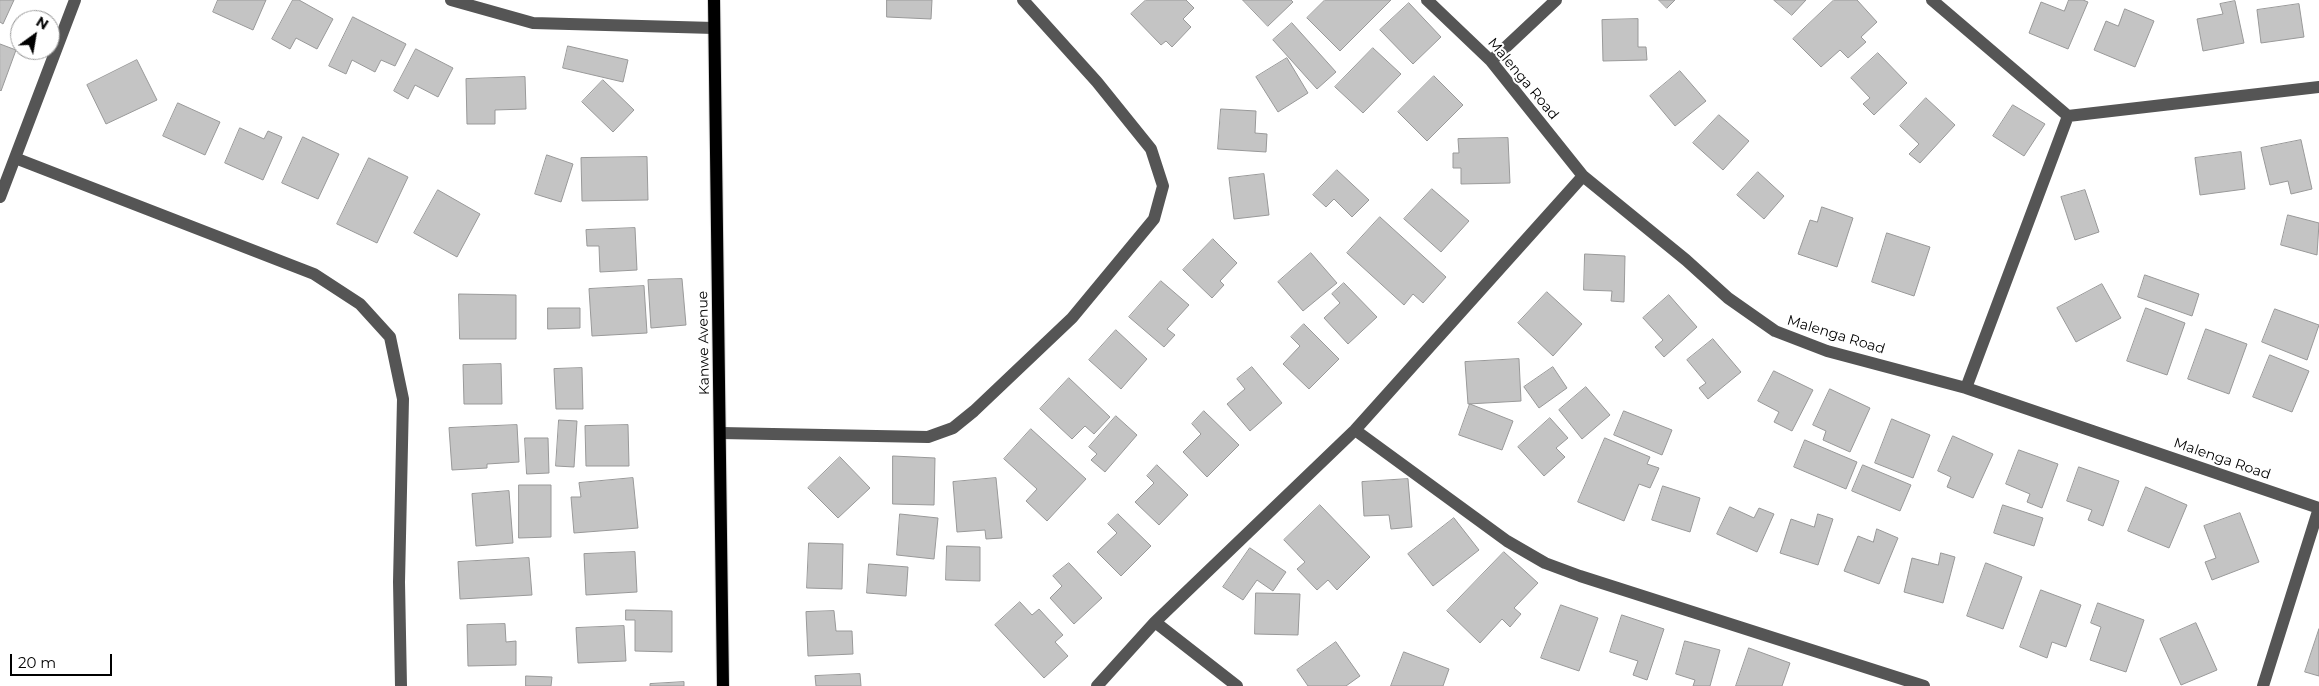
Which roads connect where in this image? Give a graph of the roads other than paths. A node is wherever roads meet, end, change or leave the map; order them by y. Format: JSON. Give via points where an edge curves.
{"nodes":[{"id":1,"x":75,"y":0,"type":"edge"},
{"id":2,"x":451,"y":0,"type":"edge"},
{"id":3,"x":714,"y":0,"type":"edge"},
{"id":4,"x":1023,"y":0,"type":"edge"},
{"id":5,"x":1427,"y":0,"type":"edge"},
{"id":6,"x":1556,"y":0,"type":"edge"},
{"id":7,"x":1932,"y":0,"type":"edge"},
{"id":8,"x":714,"y":28,"type":"junction"},
{"id":9,"x":1491,"y":61,"type":"junction"},
{"id":10,"x":2319,"y":87,"type":"edge"},
{"id":11,"x":2068,"y":116,"type":"junction"},
{"id":12,"x":15,"y":158,"type":"junction"},
{"id":13,"x":1583,"y":176,"type":"junction"},
{"id":14,"x":0,"y":197,"type":"edge"},
{"id":15,"x":1966,"y":388,"type":"junction"},
{"id":16,"x":1355,"y":430,"type":"junction"},
{"id":17,"x":721,"y":432,"type":"junction"},
{"id":18,"x":2319,"y":508,"type":"edge"},
{"id":19,"x":1155,"y":622,"type":"junction"},
{"id":20,"x":400,"y":686,"type":"edge"},
{"id":21,"x":723,"y":686,"type":"edge"},
{"id":22,"x":1097,"y":686,"type":"edge"},
{"id":23,"x":1237,"y":686,"type":"edge"},
{"id":24,"x":1924,"y":686,"type":"edge"},
{"id":25,"x":2263,"y":686,"type":"edge"}],
"edges":[{"from":1,"to":12,"type":"street"},
{"from":2,"to":8,"type":"street","via":[[533,23]]},
{"from":3,"to":8,"type":"main road","name":"Kanwe Avenue"},
{"from":4,"to":17,"type":"street","via":[[1097,82],[1151,150],[1163,186],[1154,219],[1072,318],[974,412],[953,428],[928,437]]},
{"from":5,"to":9,"type":"street","name":"Malenga Road"},
{"from":6,"to":9,"type":"street"},
{"from":7,"to":11,"type":"street"},
{"from":8,"to":17,"type":"main road","name":"Kanwe Avenue"},
{"from":9,"to":13,"type":"street","name":"Malenga Road"},
{"from":10,"to":11,"type":"street"},
{"from":11,"to":15,"type":"street"},
{"from":12,"to":14,"type":"street"},
{"from":12,"to":20,"type":"street","via":[[314,274],[360,304],[390,337],[403,399]]},
{"from":13,"to":15,"type":"street","name":"Malenga Road","via":[[1728,298],[1775,332],[1827,351]]},
{"from":13,"to":16,"type":"street"},
{"from":15,"to":18,"type":"street","name":"Malenga Road"},
{"from":16,"to":19,"type":"street"},
{"from":16,"to":24,"type":"street","via":[[1507,541],[1545,563]]},
{"from":17,"to":21,"type":"main road","name":"Kanwe Avenue"},
{"from":18,"to":25,"type":"street"},
{"from":19,"to":22,"type":"street"},
{"from":19,"to":23,"type":"street"}]}
